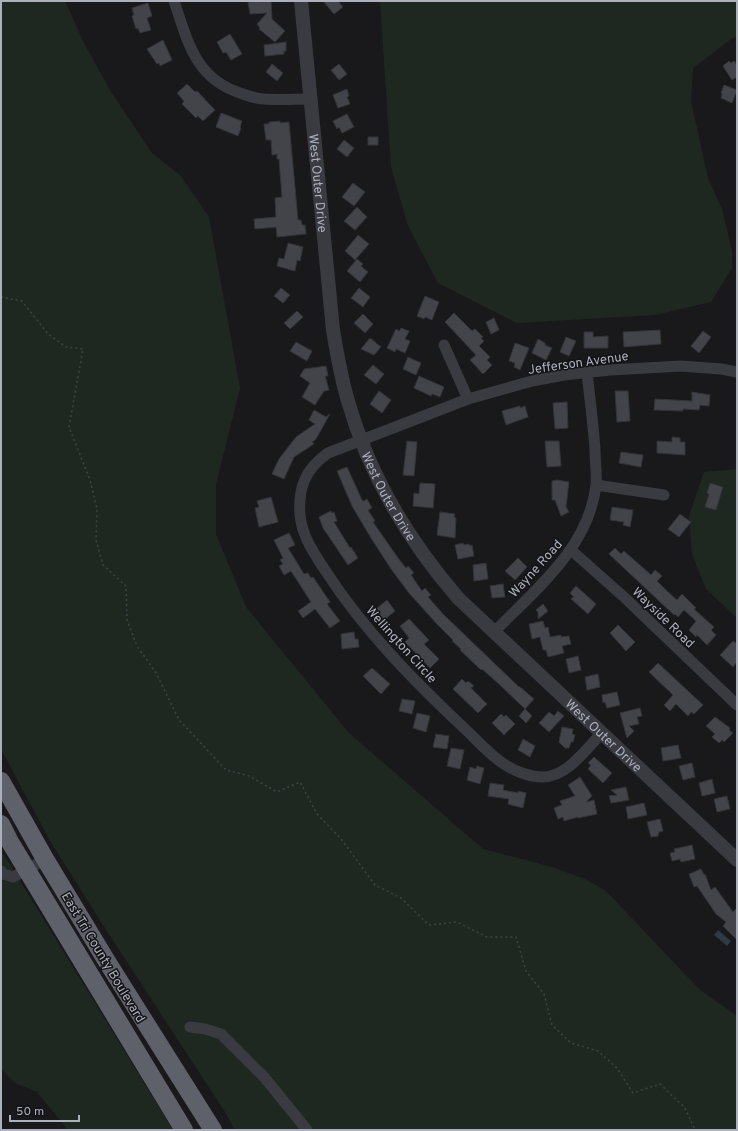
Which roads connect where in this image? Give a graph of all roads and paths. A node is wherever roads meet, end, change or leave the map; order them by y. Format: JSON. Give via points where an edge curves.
{"nodes":[{"id":1,"x":174,"y":1,"type":"edge"},
{"id":2,"x":301,"y":1,"type":"edge"},
{"id":3,"x":310,"y":99,"type":"junction"},
{"id":4,"x":1,"y":297,"type":"edge"},
{"id":5,"x":444,"y":345,"type":"dead end"},
{"id":6,"x":737,"y":372,"type":"edge"},
{"id":7,"x":587,"y":373,"type":"junction"},
{"id":8,"x":468,"y":399,"type":"junction"},
{"id":9,"x":361,"y":440,"type":"junction"},
{"id":10,"x":596,"y":485,"type":"junction"},
{"id":11,"x":664,"y":495,"type":"dead end"},
{"id":12,"x":571,"y":550,"type":"junction"},
{"id":13,"x":494,"y":632,"type":"junction"},
{"id":14,"x":737,"y":705,"type":"edge"},
{"id":15,"x":602,"y":733,"type":"junction"},
{"id":16,"x":1,"y":781,"type":"edge"},
{"id":17,"x":1,"y":824,"type":"edge"},
{"id":18,"x":45,"y":859,"type":"junction"},
{"id":19,"x":737,"y":860,"type":"edge"},
{"id":20,"x":27,"y":870,"type":"junction"},
{"id":21,"x":1,"y":872,"type":"edge"},
{"id":22,"x":190,"y":1027,"type":"dead end"},
{"id":23,"x":184,"y":1130,"type":"edge"},
{"id":24,"x":213,"y":1130,"type":"edge"},
{"id":25,"x":306,"y":1130,"type":"edge"},
{"id":26,"x":695,"y":1130,"type":"edge"}],
"edges":[{"from":1,"to":3,"type":"street","via":[[189,46],[198,63],[206,73],[228,89],[264,99]]},
{"from":2,"to":3,"type":"street","name":"West Outer Drive"},
{"from":3,"to":9,"type":"street","name":"West Outer Drive","via":[[333,330],[348,401]]},
{"from":4,"to":26,"type":"path","via":[[22,301],[48,334],[66,347],[83,349],[69,427],[90,480],[97,509],[96,540],[103,565],[126,586],[127,620],[137,646],[156,673],[178,720],[226,770],[249,776],[277,792],[300,782],[317,814],[342,840],[375,885],[401,898],[429,925],[457,922],[486,937],[516,937],[526,971],[544,994],[552,1025],[571,1043],[598,1051],[616,1068],[633,1093],[660,1084],[684,1108]]},
{"from":5,"to":8,"type":"street"},
{"from":6,"to":7,"type":"street","name":"Jefferson Avenue","via":[[721,368],[681,366]]},
{"from":7,"to":8,"type":"street","name":"Jefferson Avenue","via":[[532,381]]},
{"from":7,"to":10,"type":"street","name":"Wayne Road"},
{"from":8,"to":9,"type":"street","name":"Jefferson Avenue"},
{"from":9,"to":13,"type":"street","name":"West Outer Drive","via":[[381,487],[415,544],[458,598]]},
{"from":9,"to":15,"type":"street","name":"Wellington Circle","via":[[328,453],[313,466],[300,493],[300,517],[315,555],[337,588],[382,645],[440,706],[500,762],[520,772],[544,777],[558,774],[568,768]]},
{"from":10,"to":11,"type":"street"},
{"from":10,"to":12,"type":"street","name":"Wayne Road","via":[[590,509]]},
{"from":12,"to":13,"type":"street","name":"Wayne Road"},
{"from":12,"to":14,"type":"street","name":"Wayside Road"},
{"from":13,"to":15,"type":"street","name":"West Outer Drive"},
{"from":15,"to":19,"type":"street","name":"West Outer Drive"},
{"from":16,"to":18,"type":"highway","name":"East Tri County Boulevard"},
{"from":17,"to":20,"type":"highway","name":"East Tri County Boulevard"},
{"from":18,"to":20,"type":"street"},
{"from":18,"to":24,"type":"highway","name":"East Tri County Boulevard"},
{"from":20,"to":21,"type":"street","via":[[14,877]]},
{"from":20,"to":23,"type":"highway","name":"East Tri County Boulevard"},
{"from":22,"to":25,"type":"street","via":[[221,1034],[265,1078]]}]}
